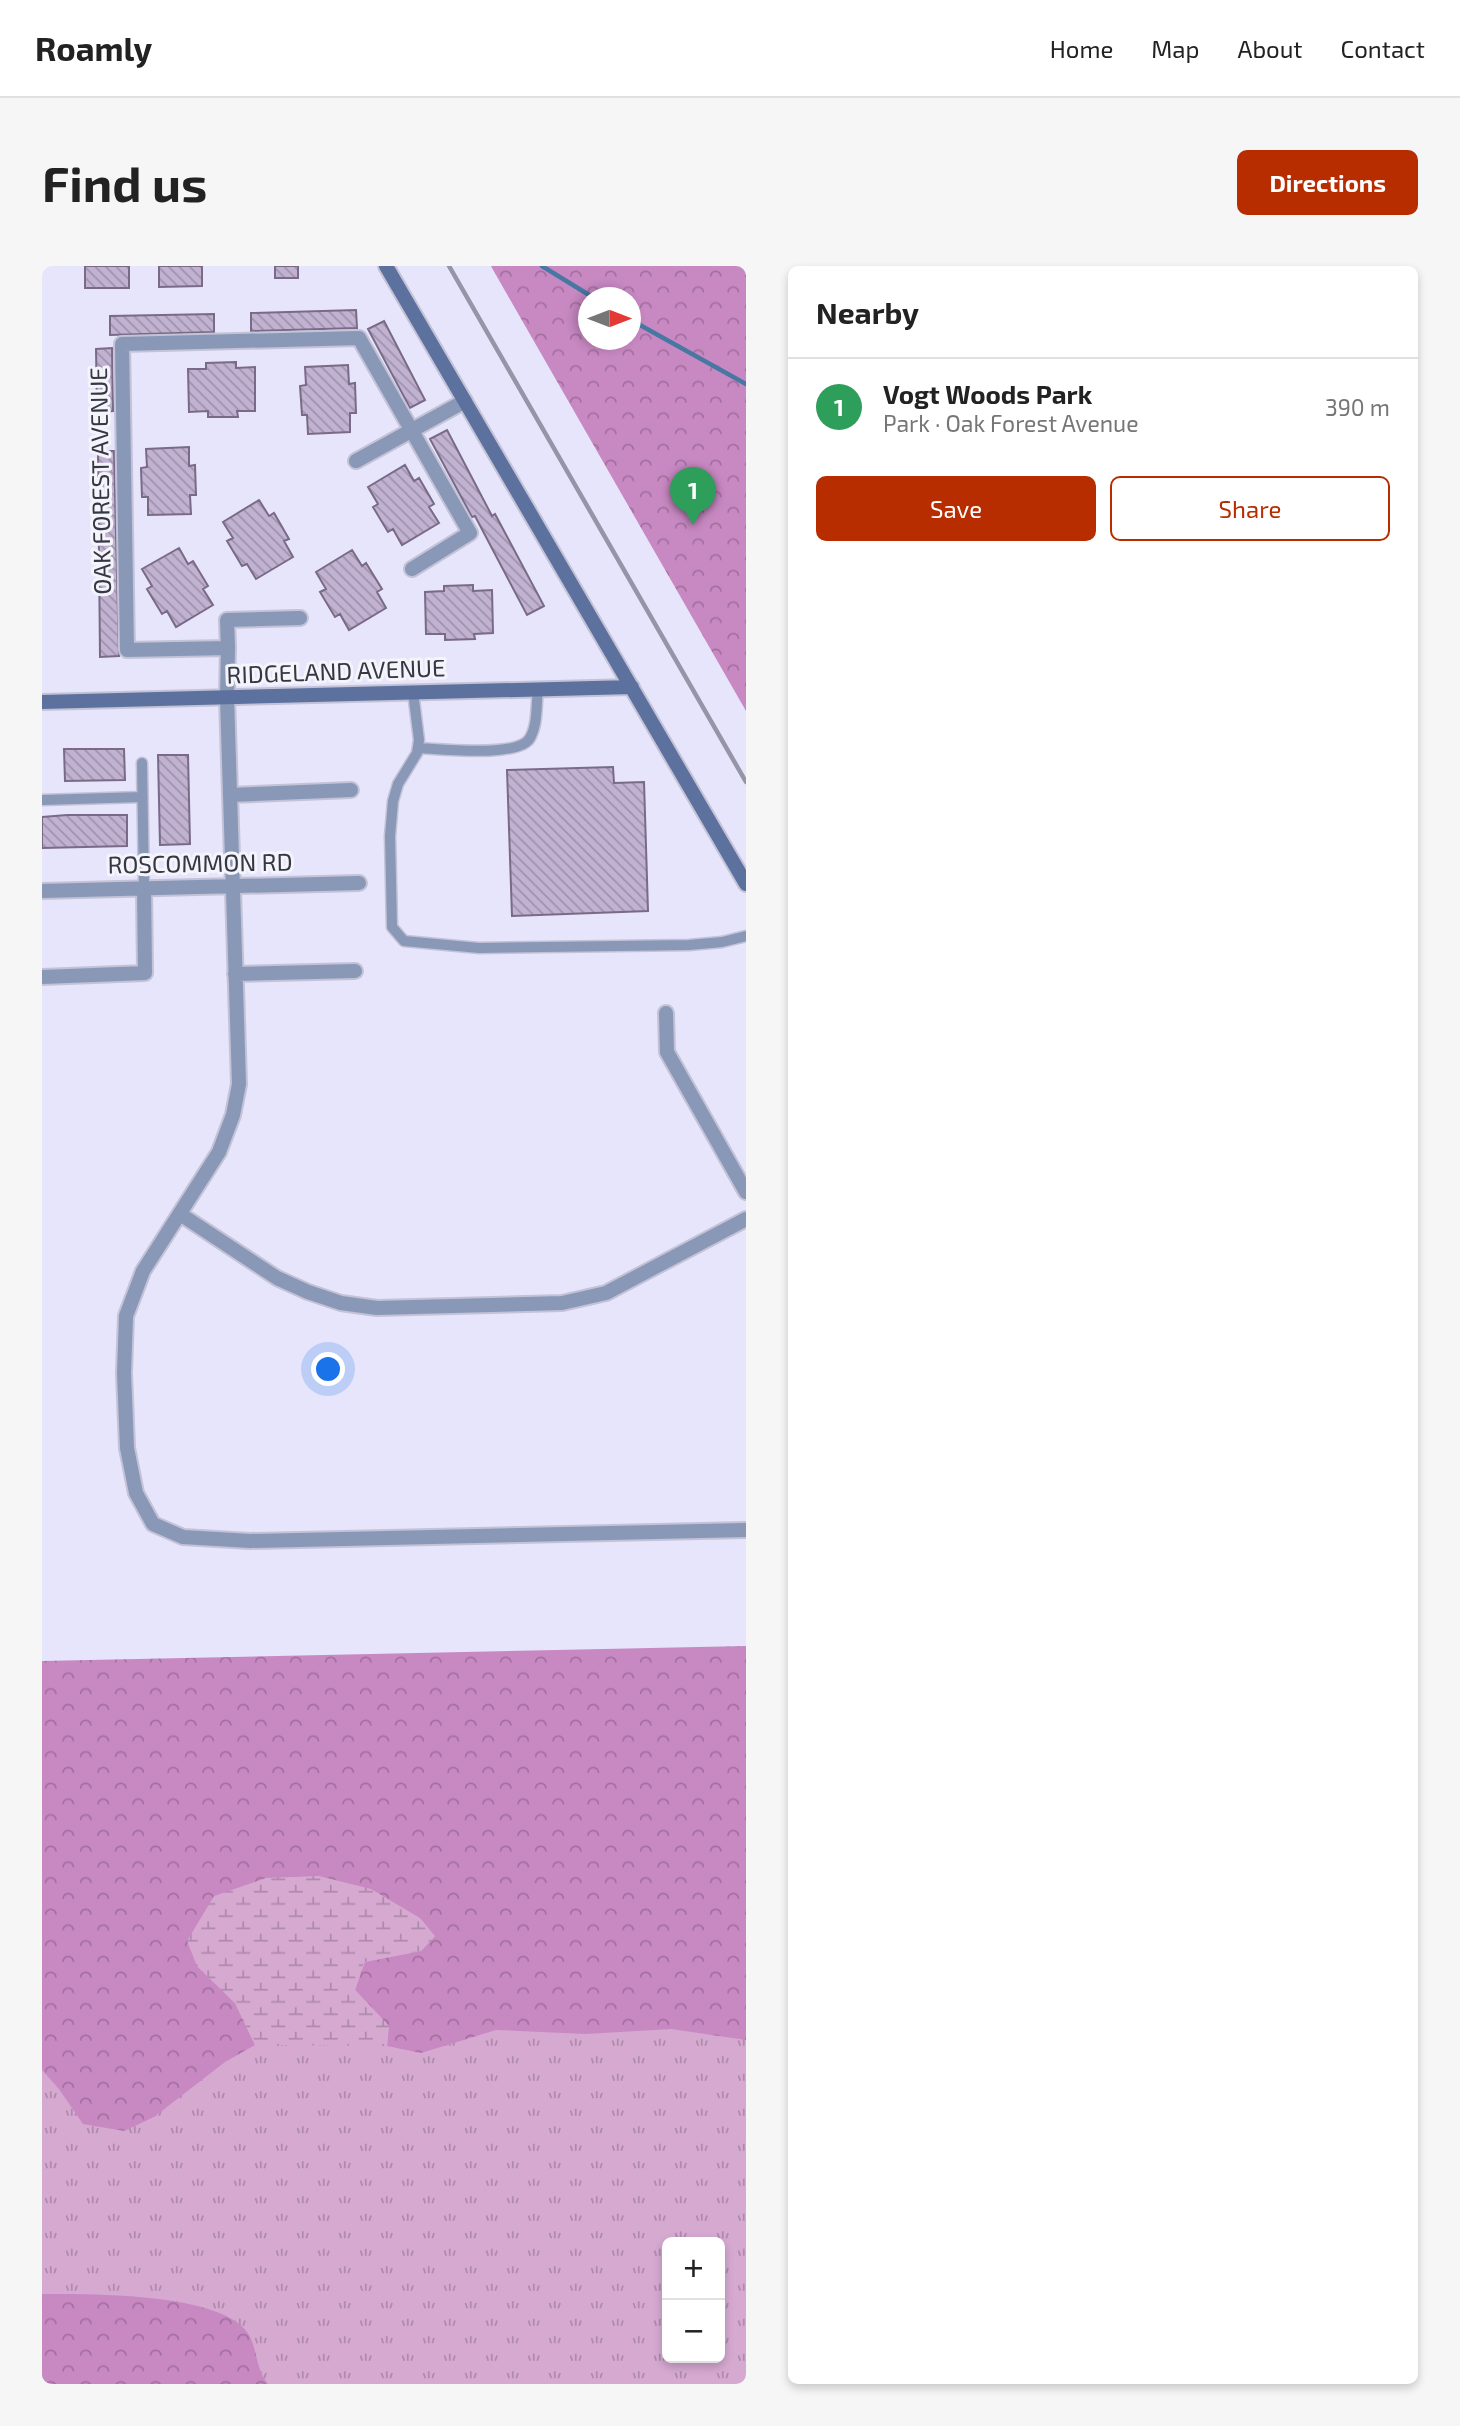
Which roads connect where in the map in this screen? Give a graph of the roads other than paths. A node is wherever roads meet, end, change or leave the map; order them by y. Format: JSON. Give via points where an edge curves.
{"nodes":[{"id":1,"x":386,"y":266,"type":"edge"},
{"id":2,"x":466,"y":401,"type":"junction"},
{"id":3,"x":411,"y":430,"type":"junction"},
{"id":4,"x":356,"y":461,"type":"dead end"},
{"id":5,"x":412,"y":569,"type":"dead end"},
{"id":6,"x":300,"y":618,"type":"dead end"},
{"id":7,"x":228,"y":648,"type":"junction"},
{"id":8,"x":632,"y":687,"type":"junction"},
{"id":9,"x":538,"y":689,"type":"junction"},
{"id":10,"x":413,"y":692,"type":"junction"},
{"id":11,"x":227,"y":697,"type":"junction"},
{"id":12,"x":42,"y":702,"type":"edge"},
{"id":13,"x":418,"y":748,"type":"junction"},
{"id":14,"x":142,"y":763,"type":"dead end"},
{"id":15,"x":351,"y":790,"type":"dead end"},
{"id":16,"x":230,"y":795,"type":"junction"},
{"id":17,"x":142,"y":797,"type":"junction"},
{"id":18,"x":42,"y":800,"type":"edge"},
{"id":19,"x":359,"y":883,"type":"dead end"},
{"id":20,"x":746,"y":884,"type":"edge"},
{"id":21,"x":233,"y":886,"type":"junction"},
{"id":22,"x":144,"y":888,"type":"junction"},
{"id":23,"x":42,"y":891,"type":"edge"},
{"id":24,"x":746,"y":936,"type":"edge"},
{"id":25,"x":355,"y":971,"type":"dead end"},
{"id":26,"x":235,"y":974,"type":"junction"},
{"id":27,"x":42,"y":977,"type":"edge"},
{"id":28,"x":666,"y":1013,"type":"dead end"},
{"id":29,"x":746,"y":1192,"type":"edge"},
{"id":30,"x":180,"y":1214,"type":"junction"},
{"id":31,"x":746,"y":1219,"type":"edge"},
{"id":32,"x":746,"y":1530,"type":"edge"}],
"edges":[{"from":1,"to":2,"type":"street"},
{"from":2,"to":3,"type":"street"},
{"from":2,"to":8,"type":"street"},
{"from":3,"to":4,"type":"street"},
{"from":3,"to":5,"type":"street","name":"OAK FOREST AVENUE","via":[[470,533]]},
{"from":3,"to":7,"type":"street","name":"OAK FOREST AVENUE","via":[[359,338],[122,344],[127,650]]},
{"from":6,"to":7,"type":"street","via":[[227,620]]},
{"from":7,"to":11,"type":"street"},
{"from":8,"to":9,"type":"street","name":"RIDGELAND AVENUE"},
{"from":8,"to":20,"type":"street"},
{"from":9,"to":10,"type":"street","name":"RIDGELAND AVENUE"},
{"from":9,"to":13,"type":"lane","via":[[530,738],[518,748]]},
{"from":10,"to":11,"type":"street","name":"RIDGELAND AVENUE"},
{"from":10,"to":13,"type":"lane"},
{"from":11,"to":12,"type":"street","name":"RIDGELAND AVENUE"},
{"from":11,"to":16,"type":"street"},
{"from":13,"to":24,"type":"lane","via":[[398,784],[390,836],[393,927],[404,941],[479,948],[690,945]]},
{"from":14,"to":17,"type":"lane"},
{"from":15,"to":16,"type":"street"},
{"from":16,"to":21,"type":"street"},
{"from":17,"to":18,"type":"lane"},
{"from":17,"to":22,"type":"lane"},
{"from":19,"to":21,"type":"street","name":"ROSCOMMON RD"},
{"from":21,"to":22,"type":"street","name":"ROSCOMMON RD"},
{"from":21,"to":26,"type":"street"},
{"from":22,"to":23,"type":"street","name":"ROSCOMMON RD"},
{"from":22,"to":27,"type":"street","via":[[145,974]]},
{"from":25,"to":26,"type":"street"},
{"from":26,"to":30,"type":"street","via":[[239,1084],[233,1115],[219,1152]]},
{"from":28,"to":29,"type":"street","via":[[667,1052]]},
{"from":30,"to":31,"type":"street","via":[[287,1283],[341,1303],[377,1308],[562,1303],[606,1293]]},
{"from":30,"to":32,"type":"street","via":[[144,1271],[125,1316],[127,1448],[136,1493],[153,1524],[183,1537],[250,1541]]}]}
